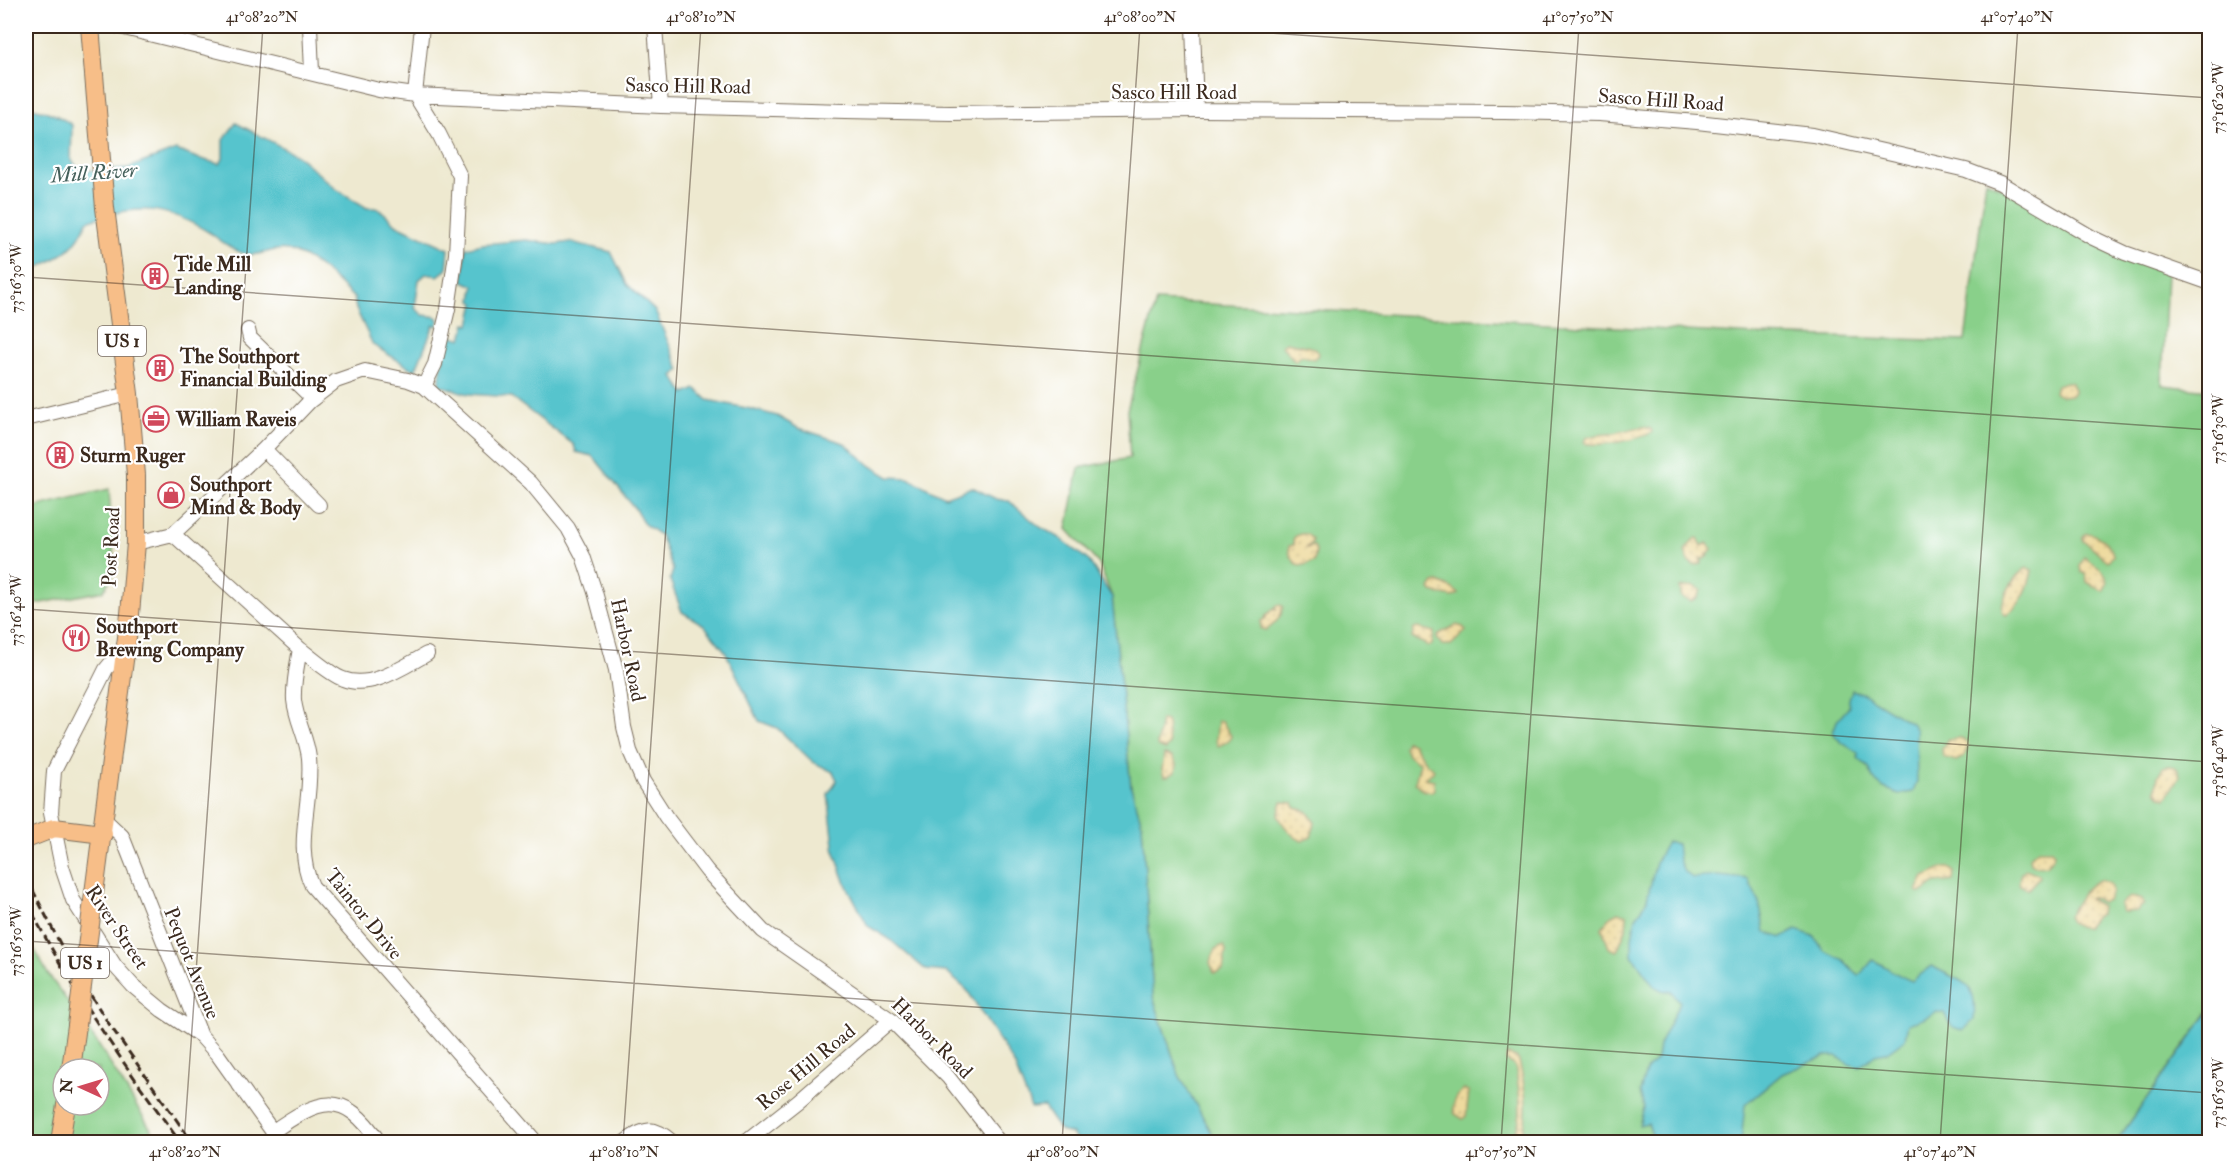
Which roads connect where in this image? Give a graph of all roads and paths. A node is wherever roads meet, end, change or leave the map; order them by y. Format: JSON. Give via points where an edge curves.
{"nodes":[{"id":1,"x":90,"y":26,"type":"edge"},
{"id":2,"x":116,"y":26,"type":"edge"},
{"id":3,"x":310,"y":26,"type":"edge"},
{"id":4,"x":422,"y":26,"type":"edge"},
{"id":5,"x":655,"y":26,"type":"edge"},
{"id":6,"x":1193,"y":26,"type":"edge"},
{"id":7,"x":312,"y":72,"type":"junction"},
{"id":8,"x":416,"y":95,"type":"junction"},
{"id":9,"x":661,"y":106,"type":"junction"},
{"id":10,"x":1196,"y":111,"type":"junction"},
{"id":11,"x":2210,"y":283,"type":"edge"},
{"id":12,"x":248,"y":330,"type":"dead end"},
{"id":13,"x":424,"y":386,"type":"junction"},
{"id":14,"x":129,"y":394,"type":"junction"},
{"id":15,"x":313,"y":399,"type":"junction"},
{"id":16,"x":26,"y":419,"type":"edge"},
{"id":17,"x":264,"y":449,"type":"junction"},
{"id":18,"x":319,"y":505,"type":"dead end"},
{"id":19,"x":173,"y":534,"type":"junction"},
{"id":20,"x":136,"y":543,"type":"junction"},
{"id":21,"x":126,"y":645,"type":"junction"},
{"id":22,"x":300,"y":649,"type":"junction"},
{"id":23,"x":427,"y":654,"type":"dead end"},
{"id":24,"x":104,"y":826,"type":"junction"},
{"id":25,"x":54,"y":828,"type":"junction"},
{"id":26,"x":26,"y":839,"type":"edge"},
{"id":27,"x":891,"y":1020,"type":"junction"},
{"id":28,"x":201,"y":1036,"type":"junction"},
{"id":29,"x":73,"y":1057,"type":"edge"},
{"id":30,"x":64,"y":1117,"type":"edge"},
{"id":31,"x":276,"y":1137,"type":"edge"},
{"id":32,"x":60,"y":1143,"type":"edge"},
{"id":33,"x":379,"y":1143,"type":"edge"},
{"id":34,"x":536,"y":1143,"type":"edge"},
{"id":35,"x":625,"y":1143,"type":"edge"},
{"id":36,"x":672,"y":1143,"type":"edge"},
{"id":37,"x":746,"y":1143,"type":"edge"},
{"id":38,"x":999,"y":1143,"type":"edge"}],
"edges":[{"from":1,"to":14,"type":"main road","name":"Post Road","number":"US 1","via":[[105,208]]},
{"from":2,"to":7,"type":"street","name":"Sasco Hill Road"},
{"from":3,"to":7,"type":"street"},
{"from":4,"to":8,"type":"street"},
{"from":5,"to":9,"type":"street"},
{"from":6,"to":10,"type":"street"},
{"from":7,"to":8,"type":"street","name":"Sasco Hill Road","via":[[379,90]]},
{"from":8,"to":9,"type":"street","name":"Sasco Hill Road"},
{"from":8,"to":13,"type":"street","via":[[460,176],[456,254],[443,333]]},
{"from":9,"to":10,"type":"street","name":"Sasco Hill Road","via":[[950,113]]},
{"from":10,"to":11,"type":"street","name":"Sasco Hill Road","via":[[1592,114],[1814,135],[1983,176],[2125,253]]},
{"from":12,"to":15,"type":"street","via":[[250,338]]},
{"from":13,"to":15,"type":"street","via":[[365,371],[336,381]]},
{"from":13,"to":27,"type":"street","name":"Harbor Road","via":[[531,483],[568,528],[595,592],[616,670],[630,751],[666,817],[707,871],[762,931]]},
{"from":14,"to":16,"type":"street"},
{"from":14,"to":20,"type":"main road","name":"Post Road","number":"US 1","via":[[136,475]]},
{"from":15,"to":17,"type":"street"},
{"from":17,"to":18,"type":"street"},
{"from":17,"to":19,"type":"street"},
{"from":19,"to":20,"type":"street"},
{"from":19,"to":22,"type":"street"},
{"from":20,"to":21,"type":"main road","name":"Post Road","number":"US 1"},
{"from":21,"to":24,"type":"main road","name":"Post Road","number":"US 1"},
{"from":21,"to":25,"type":"street","name":"River Street","via":[[106,669],[54,771]]},
{"from":22,"to":23,"type":"street","via":[[342,679],[356,681],[388,675]]},
{"from":22,"to":34,"type":"street","name":"Taintor Drive","via":[[294,700],[309,760],[303,850],[312,886]]},
{"from":24,"to":25,"type":"main road"},
{"from":24,"to":28,"type":"street","name":"Pequot Avenue","via":[[122,836]]},
{"from":24,"to":29,"type":"main road","name":"Post Road","number":"US 1","bridge":true},
{"from":25,"to":26,"type":"main road"},
{"from":25,"to":28,"type":"street","name":"River Street","via":[[73,900],[115,966],[155,1004]]},
{"from":27,"to":37,"type":"street","name":"Rose Hill Road"},
{"from":27,"to":38,"type":"street","name":"Harbor Road","via":[[948,1077]]},
{"from":28,"to":31,"type":"street","name":"Pequot Avenue"},
{"from":30,"to":32,"type":"main road"},
{"from":31,"to":33,"type":"street","via":[[302,1111],[322,1104],[348,1109],[357,1115]]},
{"from":35,"to":36,"type":"street","via":[[646,1131],[661,1133]]}]}
